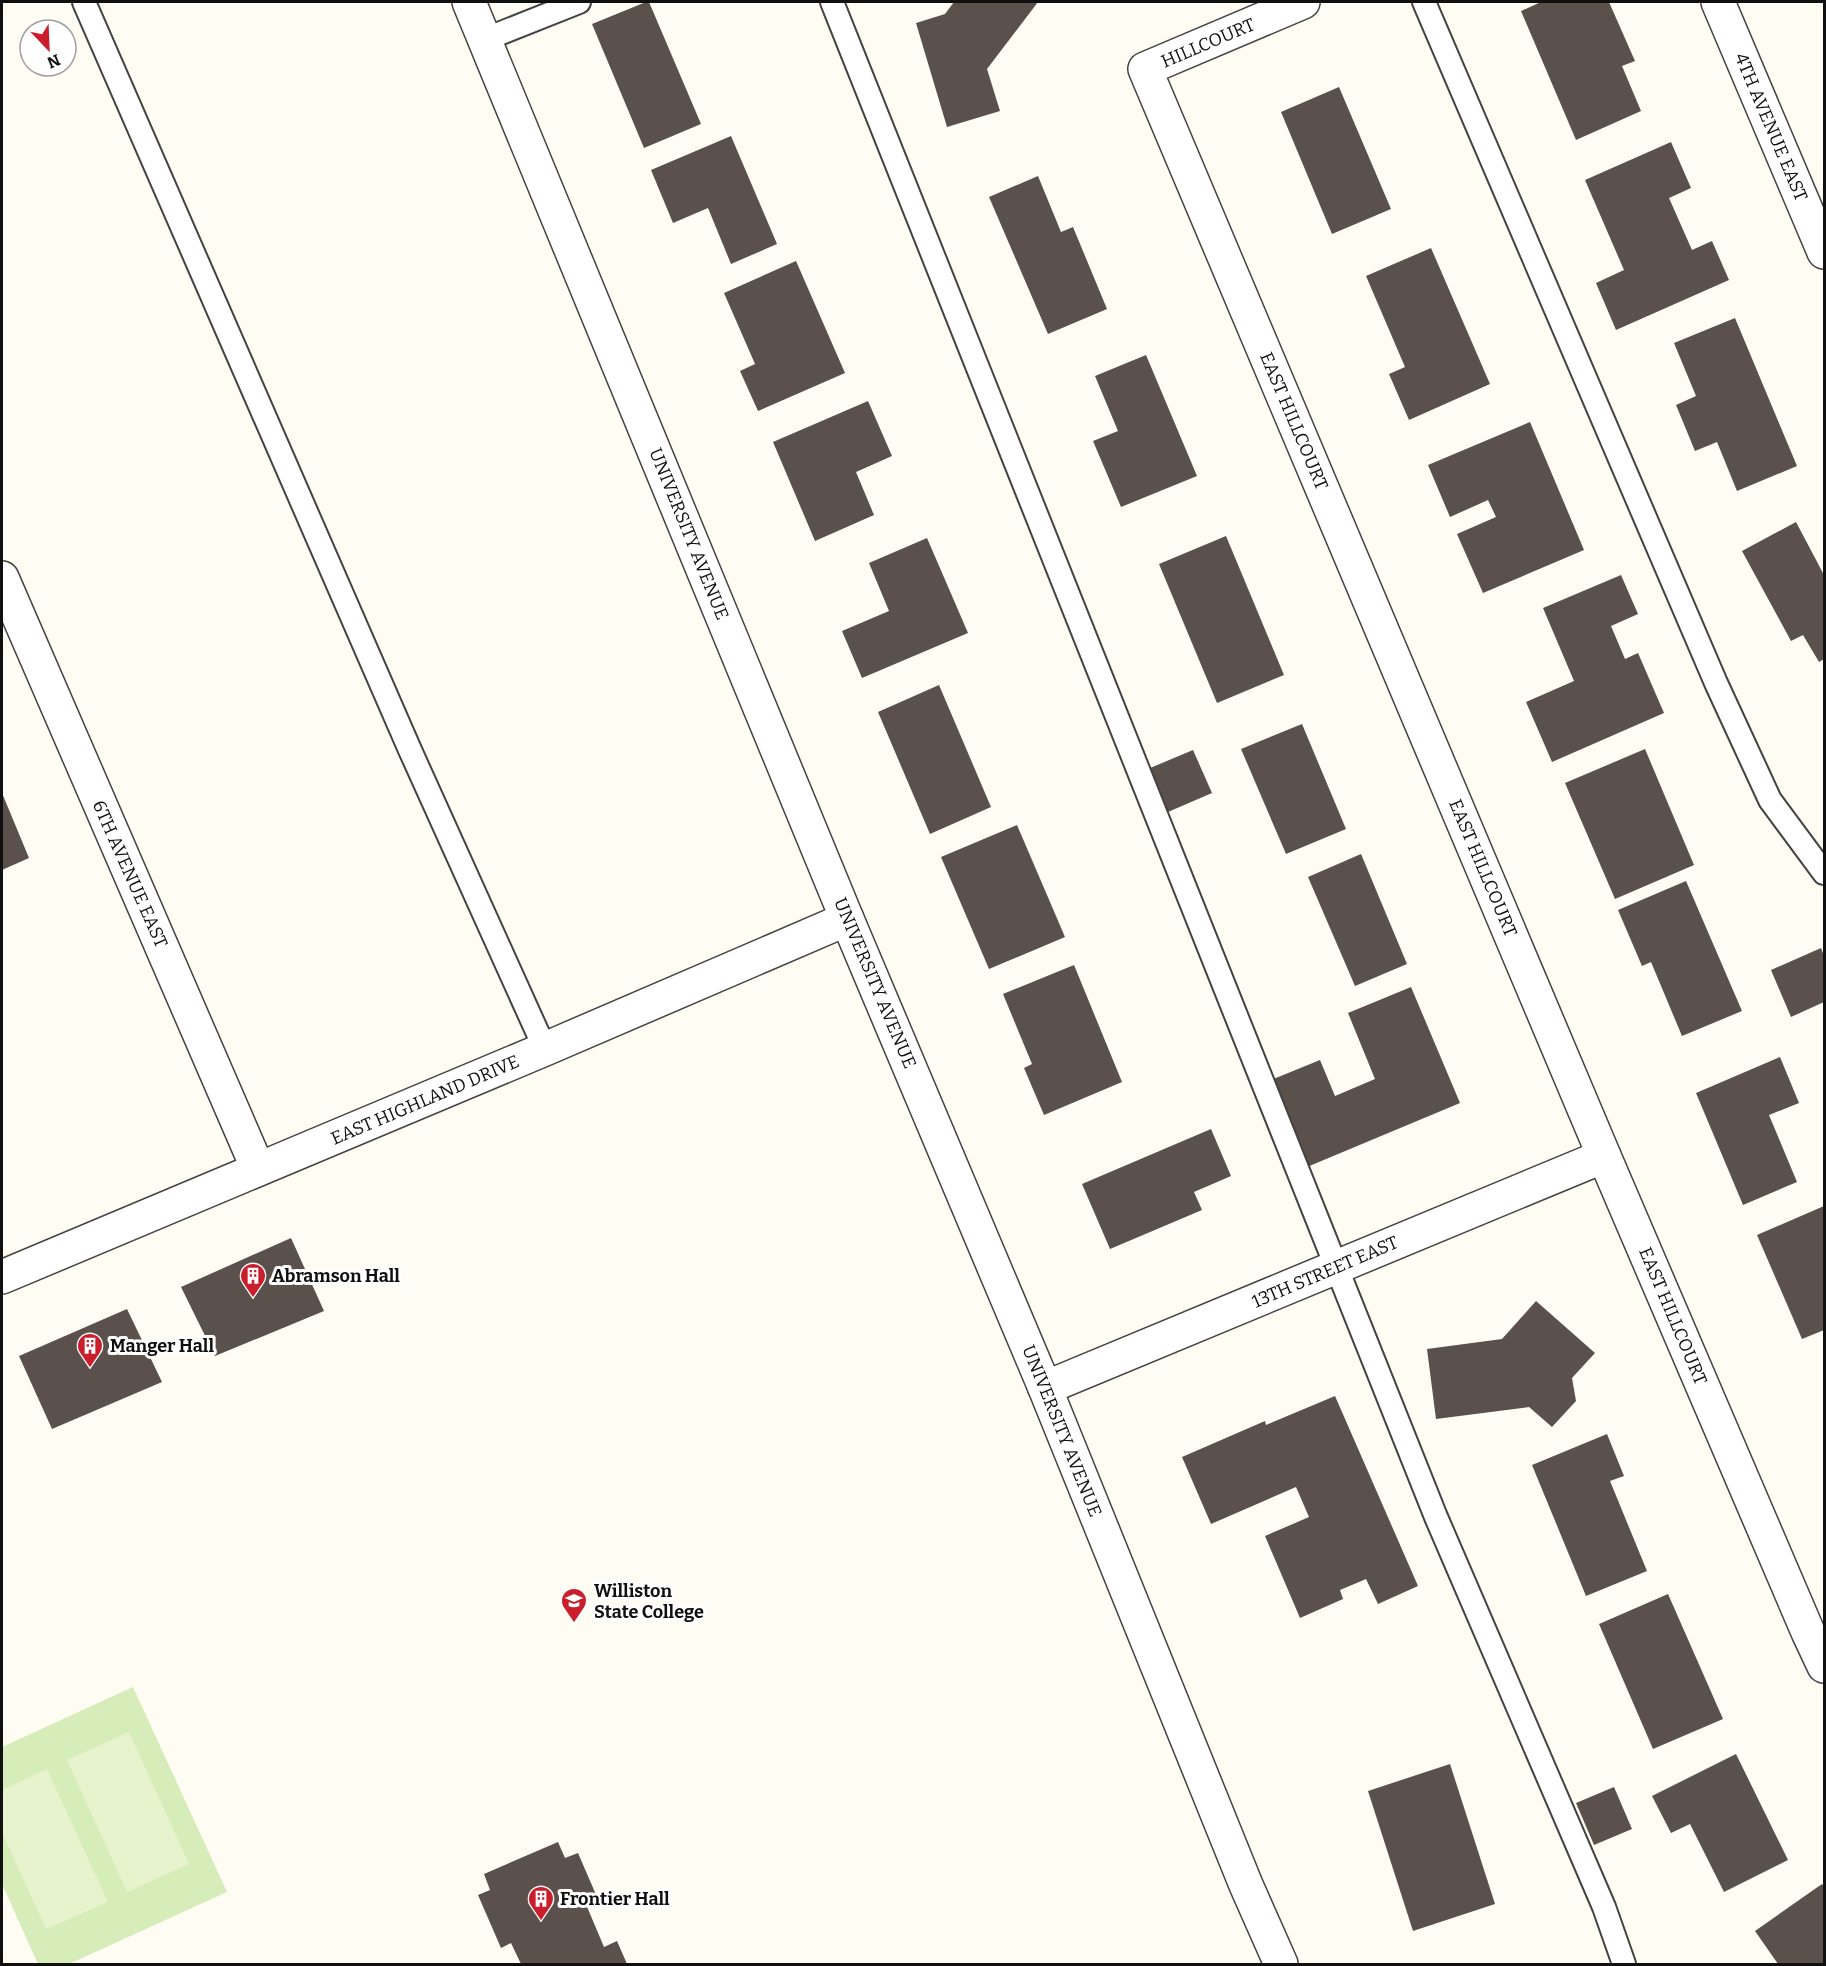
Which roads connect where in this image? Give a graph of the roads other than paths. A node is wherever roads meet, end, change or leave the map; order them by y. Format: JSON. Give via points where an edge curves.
{"nodes":[{"id":1,"x":84,"y":2,"type":"edge"},
{"id":2,"x":469,"y":2,"type":"edge"},
{"id":3,"x":579,"y":2,"type":"edge"},
{"id":4,"x":832,"y":2,"type":"edge"},
{"id":5,"x":1303,"y":2,"type":"edge"},
{"id":6,"x":1424,"y":2,"type":"edge"},
{"id":7,"x":1718,"y":2,"type":"edge"},
{"id":8,"x":486,"y":39,"type":"junction"},
{"id":9,"x":1145,"y":69,"type":"joint"},
{"id":10,"x":1824,"y":252,"type":"edge"},
{"id":11,"x":2,"y":578,"type":"edge"},
{"id":12,"x":1824,"y":873,"type":"edge"},
{"id":13,"x":847,"y":919,"type":"junction"},
{"id":14,"x":545,"y":1049,"type":"junction"},
{"id":15,"x":1604,"y":1156,"type":"junction"},
{"id":16,"x":258,"y":1170,"type":"junction"},
{"id":17,"x":1338,"y":1267,"type":"junction"},
{"id":18,"x":2,"y":1277,"type":"edge"},
{"id":19,"x":1045,"y":1388,"type":"junction"},
{"id":20,"x":1824,"y":1666,"type":"edge"},
{"id":21,"x":1281,"y":1965,"type":"edge"},
{"id":22,"x":1624,"y":1965,"type":"edge"}],
"edges":[{"from":1,"to":14,"type":"lane","via":[[410,750]]},
{"from":2,"to":8,"type":"street","name":"UNIVERSITY AVENUE"},
{"from":3,"to":8,"type":"lane"},
{"from":4,"to":17,"type":"lane"},
{"from":5,"to":9,"type":"street","name":"HILLCOURT"},
{"from":6,"to":12,"type":"lane","via":[[1716,683],[1770,800]]},
{"from":7,"to":10,"type":"street","name":"4TH AVENUE EAST"},
{"from":8,"to":13,"type":"street","name":"UNIVERSITY AVENUE"},
{"from":9,"to":15,"type":"street","name":"EAST HILLCOURT"},
{"from":11,"to":16,"type":"street","name":"6TH AVENUE EAST"},
{"from":13,"to":14,"type":"street","name":"EAST HIGHLAND DRIVE"},
{"from":13,"to":19,"type":"street","name":"UNIVERSITY AVENUE"},
{"from":14,"to":16,"type":"street","name":"EAST HIGHLAND DRIVE"},
{"from":15,"to":17,"type":"street","name":"13TH STREET EAST"},
{"from":15,"to":20,"type":"street","name":"EAST HILLCOURT"},
{"from":16,"to":18,"type":"street","name":"EAST HIGHLAND DRIVE"},
{"from":17,"to":19,"type":"street","name":"13TH STREET EAST"},
{"from":17,"to":22,"type":"lane","via":[[1436,1517],[1604,1907]]},
{"from":19,"to":21,"type":"street","name":"UNIVERSITY AVENUE"}]}
